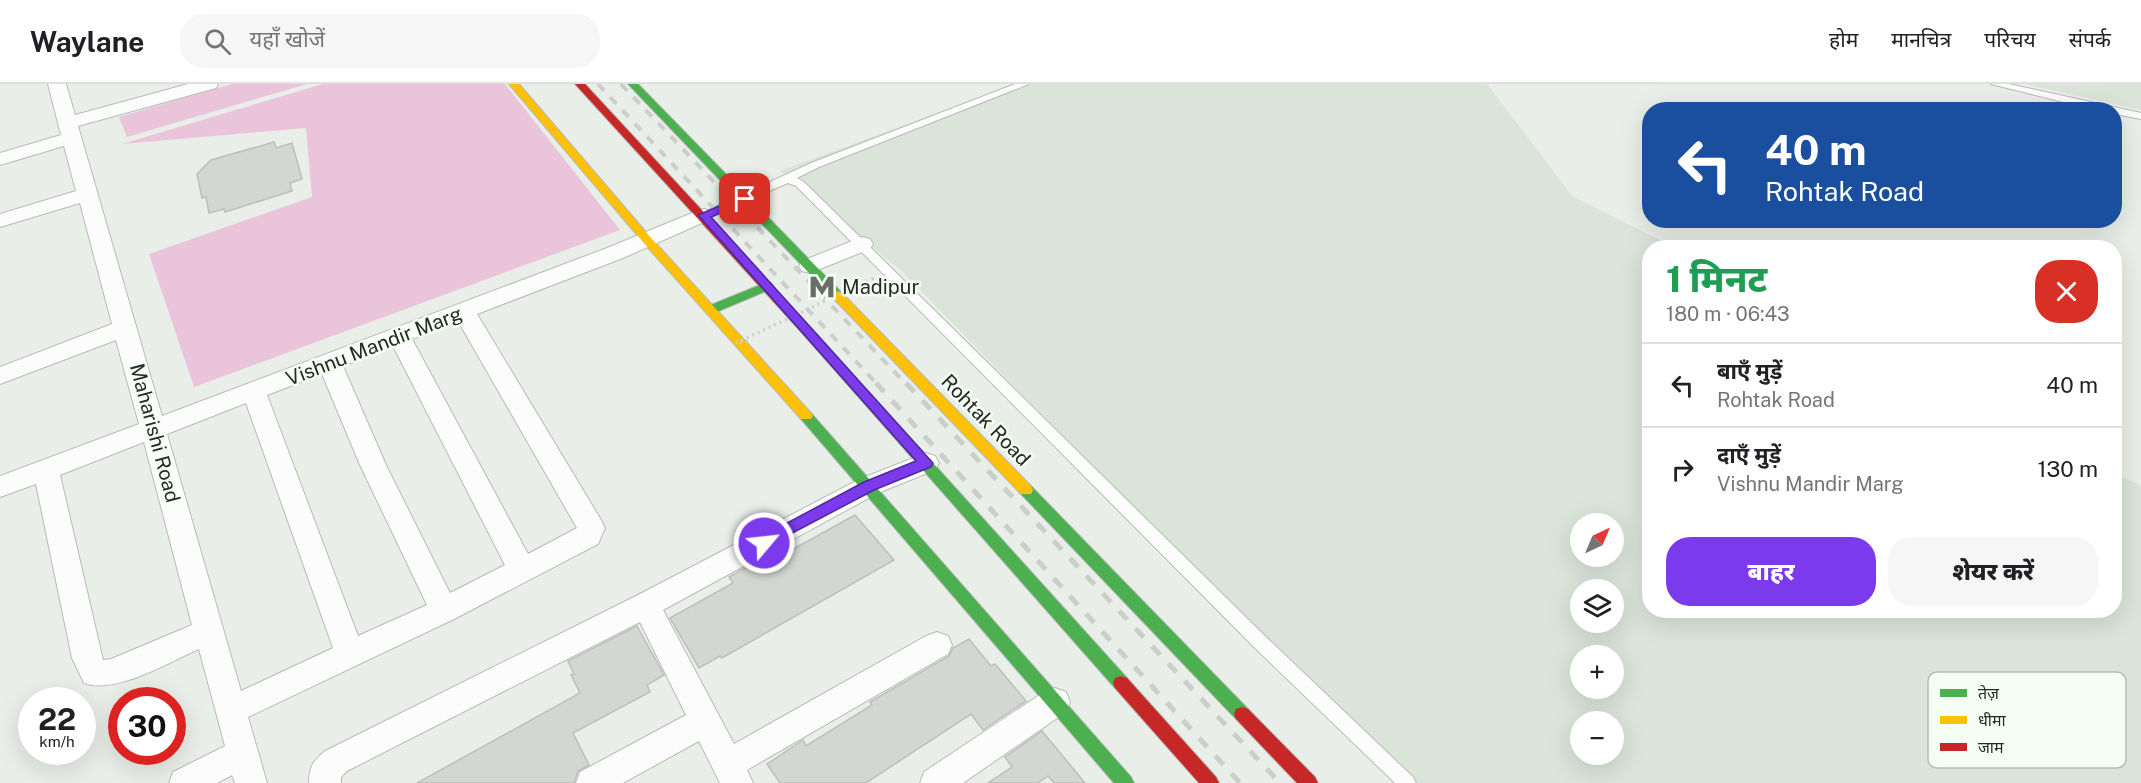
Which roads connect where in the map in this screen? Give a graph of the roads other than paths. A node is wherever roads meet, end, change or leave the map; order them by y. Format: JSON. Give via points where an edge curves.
{"nodes":[{"id":1,"x":57,"y":84,"type":"edge"},
{"id":2,"x":132,"y":84,"type":"edge"},
{"id":3,"x":209,"y":84,"type":"edge"},
{"id":4,"x":514,"y":84,"type":"edge"},
{"id":5,"x":579,"y":84,"type":"edge"},
{"id":6,"x":633,"y":84,"type":"edge"},
{"id":7,"x":1024,"y":84,"type":"edge"},
{"id":8,"x":1996,"y":84,"type":"edge"},
{"id":9,"x":177,"y":88,"type":"edge"},
{"id":10,"x":2075,"y":102,"type":"edge"},
{"id":11,"x":140,"y":103,"type":"junction"},
{"id":12,"x":2122,"y":112,"type":"edge"},
{"id":13,"x":2141,"y":116,"type":"edge"},
{"id":14,"x":70,"y":131,"type":"junction"},
{"id":15,"x":0,"y":159,"type":"edge"},
{"id":16,"x":785,"y":180,"type":"junction"},
{"id":17,"x":88,"y":194,"type":"junction"},
{"id":18,"x":745,"y":199,"type":"junction"},
{"id":19,"x":704,"y":215,"type":"junction"},
{"id":20,"x":0,"y":220,"type":"edge"},
{"id":21,"x":647,"y":240,"type":"junction"},
{"id":22,"x":862,"y":244,"type":"junction"},
{"id":23,"x":810,"y":266,"type":"junction"},
{"id":24,"x":767,"y":286,"type":"junction"},
{"id":25,"x":710,"y":310,"type":"junction"},
{"id":26,"x":464,"y":311,"type":"junction"},
{"id":27,"x":125,"y":328,"type":"junction"},
{"id":28,"x":399,"y":336,"type":"junction"},
{"id":29,"x":330,"y":363,"type":"junction"},
{"id":30,"x":0,"y":376,"type":"edge"},
{"id":31,"x":254,"y":392,"type":"junction"},
{"id":32,"x":154,"y":429,"type":"junction"},
{"id":33,"x":926,"y":463,"type":"junction"},
{"id":34,"x":46,"y":470,"type":"junction"},
{"id":35,"x":869,"y":486,"type":"junction"},
{"id":36,"x":0,"y":488,"type":"edge"},
{"id":37,"x":522,"y":570,"type":"junction"},
{"id":38,"x":646,"y":605,"type":"junction"},
{"id":39,"x":444,"y":610,"type":"junction"},
{"id":40,"x":209,"y":631,"type":"junction"},
{"id":41,"x":937,"y":645,"type":"dead end"},
{"id":42,"x":350,"y":654,"type":"junction"},
{"id":43,"x":1055,"y":702,"type":"junction"},
{"id":44,"x":231,"y":710,"type":"junction"},
{"id":45,"x":705,"y":721,"type":"junction"},
{"id":46,"x":247,"y":768,"type":"edge"},
{"id":47,"x":732,"y":774,"type":"edge"},
{"id":48,"x":185,"y":783,"type":"edge"},
{"id":49,"x":325,"y":783,"type":"edge"},
{"id":50,"x":592,"y":783,"type":"edge"},
{"id":51,"x":936,"y":783,"type":"edge"},
{"id":52,"x":1125,"y":783,"type":"edge"},
{"id":53,"x":1210,"y":783,"type":"edge"},
{"id":54,"x":1309,"y":783,"type":"edge"},
{"id":55,"x":1407,"y":783,"type":"edge"}],
"edges":[{"from":1,"to":14,"type":"street","name":"Maharishi Road"},
{"from":2,"to":11,"type":"street"},
{"from":3,"to":9,"type":"street"},
{"from":4,"to":21,"type":"main road"},
{"from":5,"to":19,"type":"main road"},
{"from":6,"to":18,"type":"main road","name":"Rohtak Road"},
{"from":7,"to":16,"type":"lane","name":"Vishnu Mandir Marg","via":[[814,165]]},
{"from":8,"to":10,"type":"lane"},
{"from":9,"to":11,"type":"street"},
{"from":11,"to":14,"type":"street"},
{"from":12,"to":13,"type":"lane"},
{"from":14,"to":15,"type":"street"},
{"from":14,"to":17,"type":"street","name":"Maharishi Road"},
{"from":16,"to":18,"type":"lane","name":"Vishnu Mandir Marg"},
{"from":16,"to":22,"type":"lane","via":[[800,184]]},
{"from":17,"to":20,"type":"street"},
{"from":17,"to":27,"type":"street","name":"Maharishi Road"},
{"from":18,"to":19,"type":"lane","name":"Vishnu Mandir Marg"},
{"from":18,"to":23,"type":"main road","name":"Rohtak Road"},
{"from":19,"to":21,"type":"street","name":"Vishnu Mandir Marg"},
{"from":19,"to":24,"type":"main road"},
{"from":21,"to":25,"type":"main road"},
{"from":21,"to":26,"type":"street","name":"Vishnu Mandir Marg"},
{"from":22,"to":23,"type":"street"},
{"from":22,"to":55,"type":"lane","via":[[1261,643]]},
{"from":23,"to":54,"type":"main road","name":"Rohtak Road"},
{"from":24,"to":25,"type":"main road"},
{"from":24,"to":33,"type":"main road"},
{"from":25,"to":35,"type":"main road"},
{"from":26,"to":28,"type":"street","name":"Vishnu Mandir Marg"},
{"from":26,"to":37,"type":"street","via":[[591,528],[588,536]]},
{"from":27,"to":30,"type":"street"},
{"from":27,"to":32,"type":"street","name":"Maharishi Road"},
{"from":28,"to":29,"type":"street","name":"Vishnu Mandir Marg"},
{"from":28,"to":37,"type":"street"},
{"from":29,"to":31,"type":"street","name":"Vishnu Mandir Marg"},
{"from":29,"to":39,"type":"street","via":[[373,465]]},
{"from":31,"to":32,"type":"street","name":"Vishnu Mandir Marg"},
{"from":31,"to":42,"type":"street"},
{"from":32,"to":34,"type":"street","name":"Vishnu Mandir Marg"},
{"from":32,"to":40,"type":"street","name":"Maharishi Road"},
{"from":33,"to":35,"type":"street"},
{"from":33,"to":53,"type":"main road"},
{"from":34,"to":36,"type":"street","name":"Vishnu Mandir Marg"},
{"from":34,"to":40,"type":"street","via":[[87,658],[95,674],[113,672]]},
{"from":35,"to":38,"type":"street"},
{"from":35,"to":43,"type":"main road"},
{"from":37,"to":39,"type":"street"},
{"from":38,"to":45,"type":"street"},
{"from":38,"to":49,"type":"street","via":[[336,761],[325,771]]},
{"from":39,"to":42,"type":"street"},
{"from":40,"to":44,"type":"street","name":"Maharishi Road"},
{"from":41,"to":47,"type":"street"},
{"from":42,"to":44,"type":"street"},
{"from":43,"to":51,"type":"street"},
{"from":43,"to":52,"type":"main road"},
{"from":44,"to":46,"type":"street","name":"Maharishi Road"},
{"from":45,"to":47,"type":"street"},
{"from":45,"to":50,"type":"street"},
{"from":46,"to":48,"type":"street"}]}
